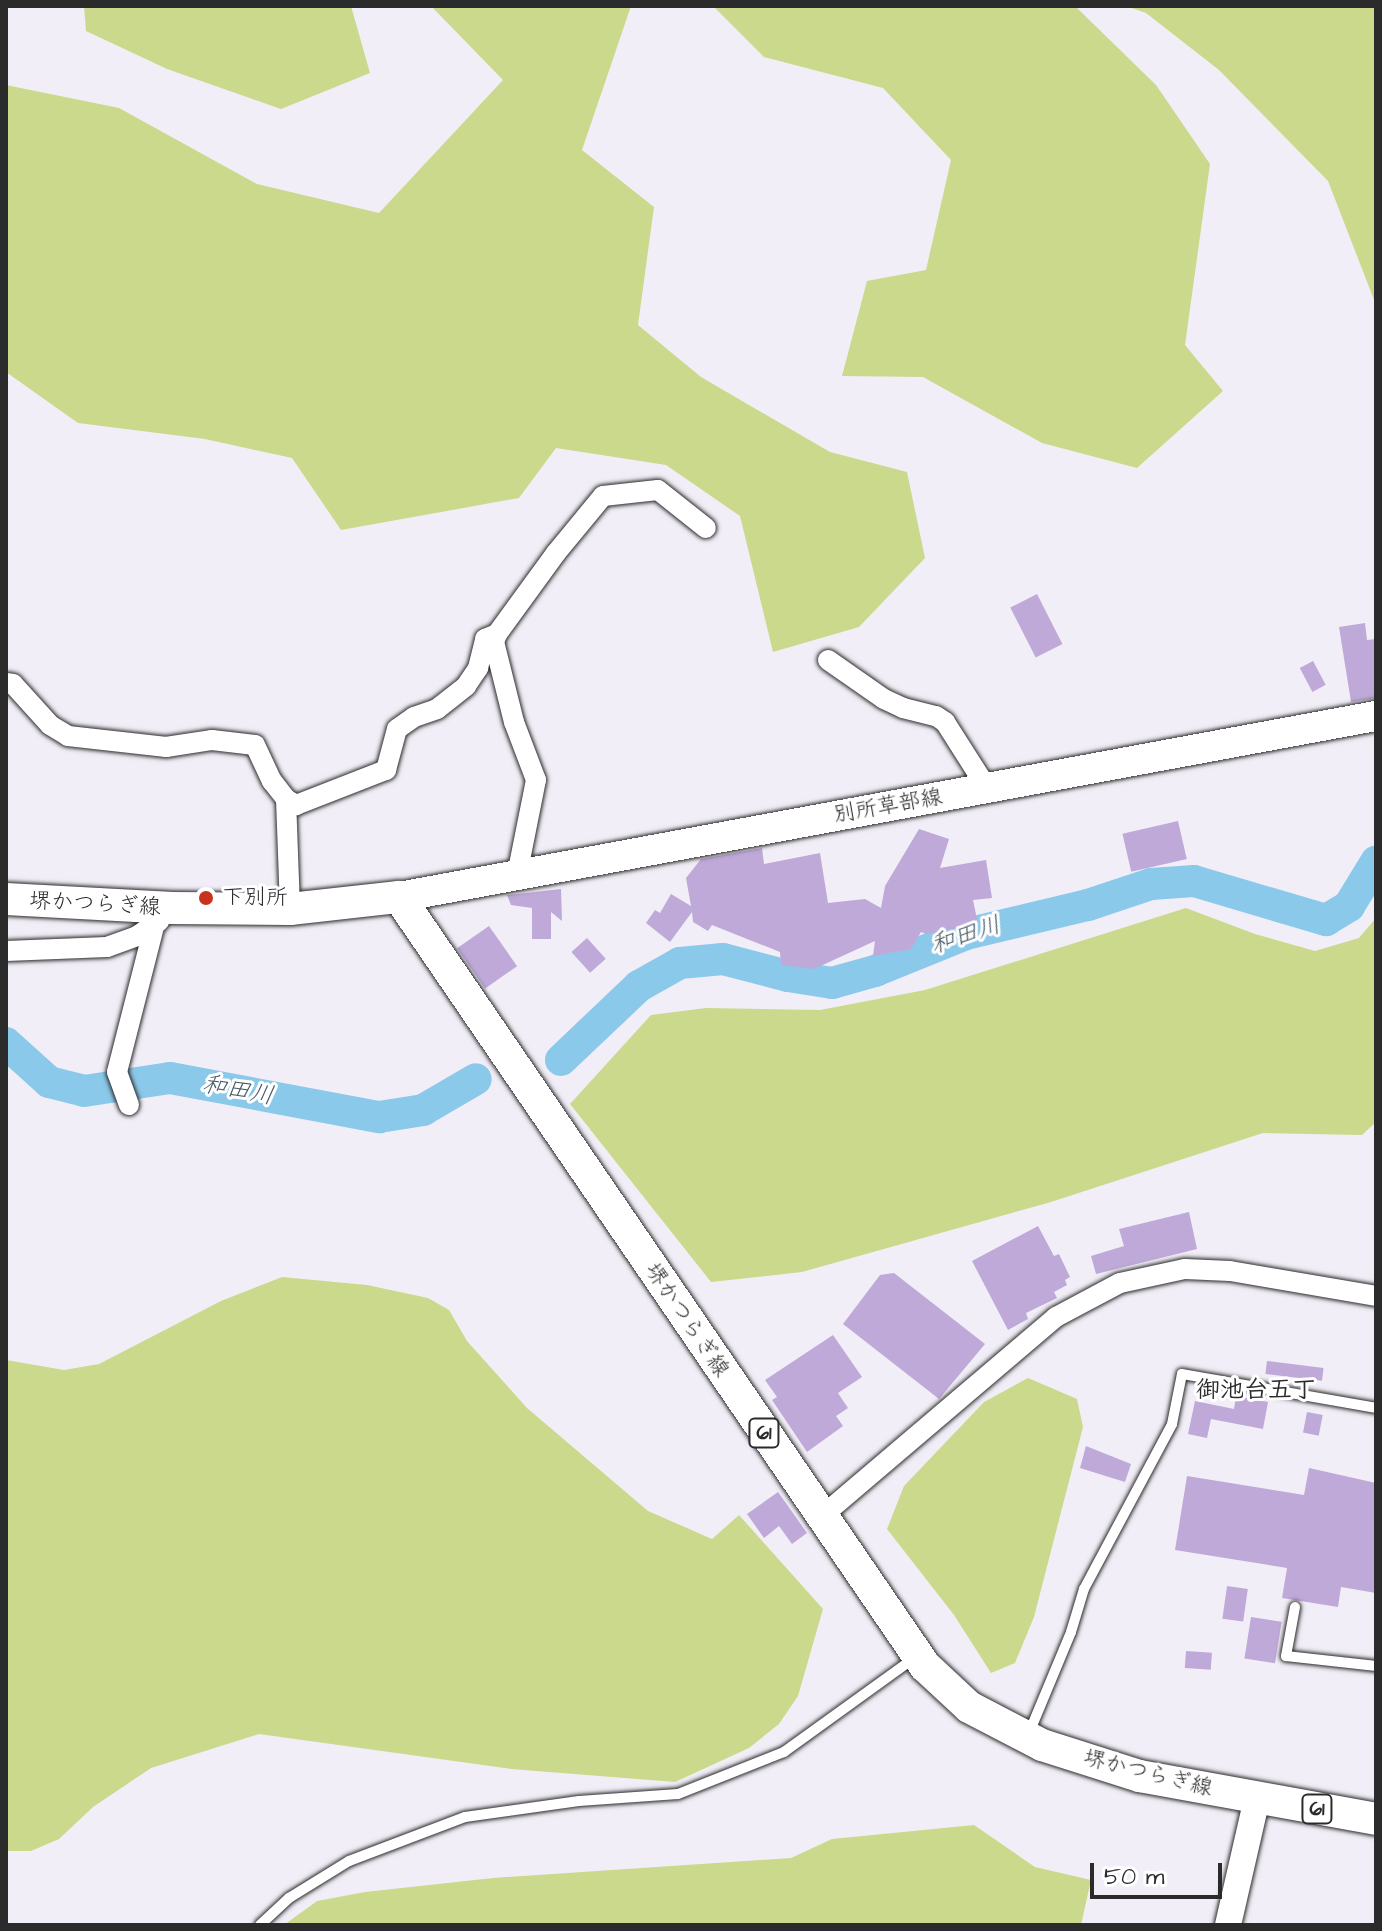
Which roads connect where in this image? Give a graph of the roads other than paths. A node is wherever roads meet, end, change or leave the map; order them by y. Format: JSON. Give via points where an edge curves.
{"nodes":[{"id":1,"x":706,"y":528,"type":"dead end"},
{"id":2,"x":497,"y":634,"type":"junction"},
{"id":3,"x":828,"y":660,"type":"dead end"},
{"id":4,"x":6,"y":683,"type":"edge"},
{"id":5,"x":1376,"y":716,"type":"edge"},
{"id":6,"x":987,"y":788,"type":"junction"},
{"id":7,"x":286,"y":799,"type":"junction"},
{"id":8,"x":517,"y":875,"type":"junction"},
{"id":9,"x":399,"y":897,"type":"junction"},
{"id":10,"x":6,"y":899,"type":"edge"},
{"id":11,"x":290,"y":909,"type":"junction"},
{"id":12,"x":163,"y":918,"type":"junction"},
{"id":13,"x":6,"y":951,"type":"edge"},
{"id":14,"x":129,"y":1105,"type":"dead end"},
{"id":15,"x":1376,"y":1296,"type":"edge"},
{"id":16,"x":1376,"y":1408,"type":"edge"},
{"id":17,"x":821,"y":1517,"type":"junction"},
{"id":18,"x":1295,"y":1607,"type":"dead end"},
{"id":19,"x":918,"y":1655,"type":"junction"},
{"id":20,"x":1376,"y":1666,"type":"edge"},
{"id":21,"x":1027,"y":1737,"type":"junction"},
{"id":22,"x":1257,"y":1798,"type":"junction"},
{"id":23,"x":1376,"y":1819,"type":"edge"},
{"id":24,"x":260,"y":1925,"type":"edge"},
{"id":25,"x":1228,"y":1925,"type":"edge"}],
"edges":[{"from":1,"to":2,"type":"street","via":[[658,490],[603,496]]},
{"from":2,"to":7,"type":"street","via":[[485,639],[478,668],[459,693],[397,729],[386,770],[296,805]]},
{"from":2,"to":8,"type":"street","via":[[494,642],[514,722],[536,780]]},
{"from":3,"to":6,"type":"street","via":[[884,699],[945,722]]},
{"from":4,"to":7,"type":"street","via":[[68,736],[166,747],[212,740],[255,745]]},
{"from":5,"to":6,"type":"main road","name":"別所草部線"},
{"from":6,"to":8,"type":"main road","name":"別所草部線"},
{"from":7,"to":11,"type":"street"},
{"from":8,"to":9,"type":"main road","name":"別所草部線"},
{"from":9,"to":11,"type":"main road","name":"堺かつらぎ線"},
{"from":9,"to":17,"type":"main road","name":"堺かつらぎ線","number":"61"},
{"from":10,"to":12,"type":"main road","name":"堺かつらぎ線"},
{"from":11,"to":12,"type":"main road","name":"堺かつらぎ線"},
{"from":12,"to":13,"type":"street","via":[[107,947]]},
{"from":12,"to":14,"type":"street","via":[[117,1072]]},
{"from":15,"to":17,"type":"street","via":[[1230,1271],[1185,1269],[1120,1283],[1044,1327]]},
{"from":16,"to":21,"type":"lane","via":[[1182,1374],[1172,1424],[1084,1589]]},
{"from":17,"to":19,"type":"main road","name":"堺かつらぎ線","number":"61"},
{"from":18,"to":20,"type":"lane","via":[[1286,1656]]},
{"from":19,"to":21,"type":"main road","name":"堺かつらぎ線","number":"61","via":[[969,1707]]},
{"from":19,"to":24,"type":"lane","via":[[784,1752],[678,1794],[465,1817],[349,1861],[289,1898]]},
{"from":21,"to":22,"type":"main road","name":"堺かつらぎ線","number":"61","via":[[1140,1776]]},
{"from":22,"to":23,"type":"main road","name":"堺かつらぎ線","number":"61"},
{"from":22,"to":25,"type":"street"}]}
